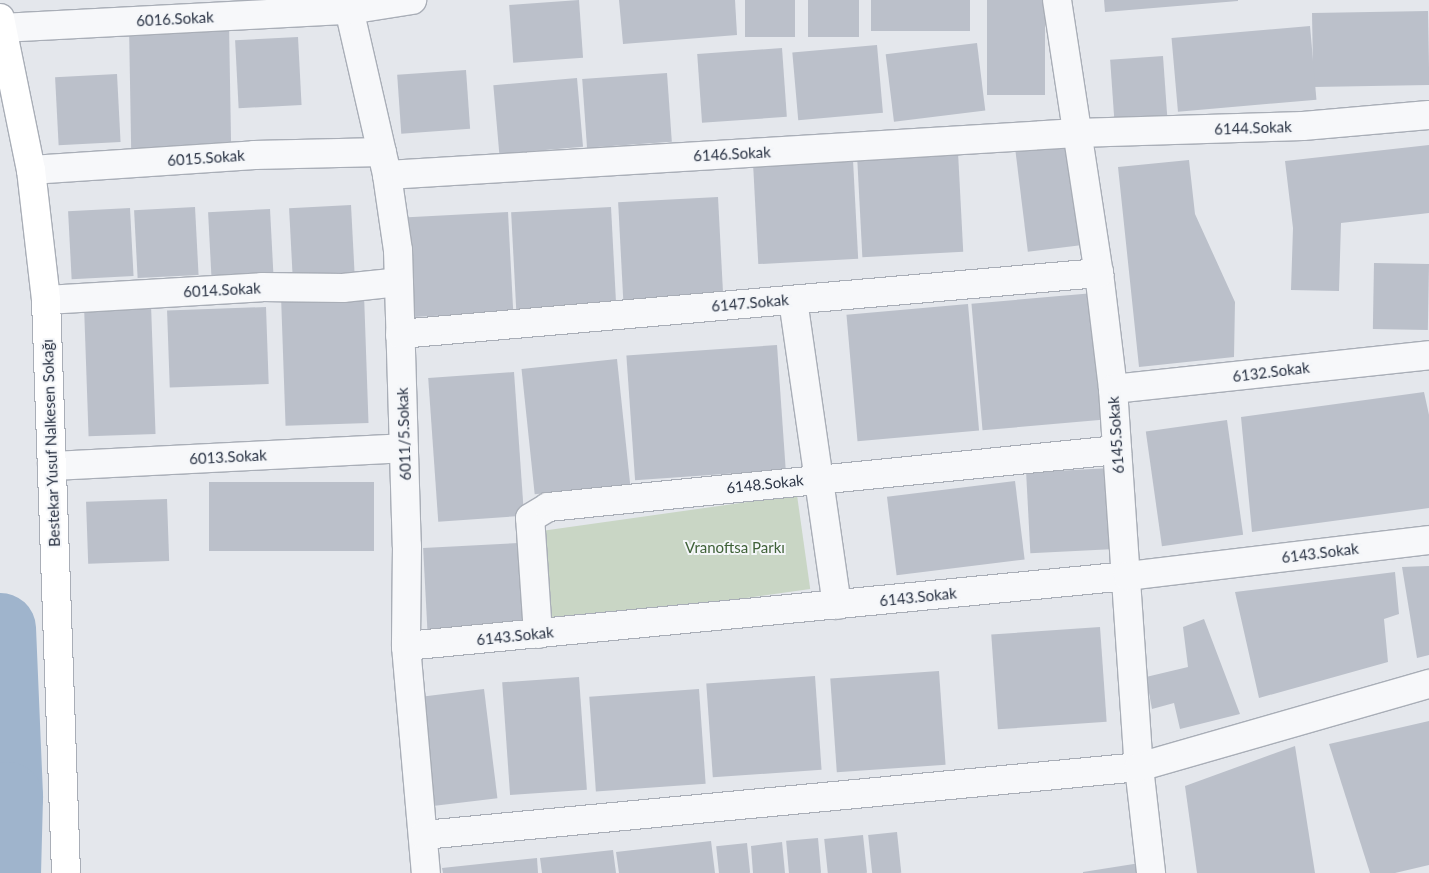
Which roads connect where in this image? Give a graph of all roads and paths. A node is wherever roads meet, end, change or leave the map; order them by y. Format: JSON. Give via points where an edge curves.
{"nodes":[{"id":1,"x":412,"y":0,"type":"edge"},
{"id":2,"x":1057,"y":0,"type":"edge"},
{"id":3,"x":348,"y":5,"type":"edge"},
{"id":4,"x":1,"y":23,"type":"edge"},
{"id":5,"x":1429,"y":116,"type":"edge"},
{"id":6,"x":1077,"y":133,"type":"junction"},
{"id":7,"x":385,"y":163,"type":"junction"},
{"id":8,"x":31,"y":170,"type":"junction"},
{"id":9,"x":1099,"y":273,"type":"junction"},
{"id":10,"x":399,"y":282,"type":"junction"},
{"id":11,"x":46,"y":300,"type":"junction"},
{"id":12,"x":793,"y":300,"type":"junction"},
{"id":13,"x":400,"y":334,"type":"junction"},
{"id":14,"x":1429,"y":355,"type":"edge"},
{"id":15,"x":1113,"y":389,"type":"junction"},
{"id":16,"x":404,"y":448,"type":"junction"},
{"id":17,"x":1117,"y":450,"type":"junction"},
{"id":18,"x":52,"y":466,"type":"junction"},
{"id":19,"x":819,"y":478,"type":"junction"},
{"id":20,"x":1429,"y":540,"type":"edge"},
{"id":21,"x":1128,"y":576,"type":"junction"},
{"id":22,"x":837,"y":605,"type":"junction"},
{"id":23,"x":538,"y":634,"type":"junction"},
{"id":24,"x":406,"y":646,"type":"junction"},
{"id":25,"x":1429,"y":684,"type":"edge"},
{"id":26,"x":1139,"y":767,"type":"junction"},
{"id":27,"x":424,"y":835,"type":"junction"},
{"id":28,"x":66,"y":873,"type":"edge"},
{"id":29,"x":426,"y":873,"type":"edge"},
{"id":30,"x":1151,"y":873,"type":"edge"}],
"edges":[{"from":1,"to":3,"type":"street","name":"6016.Sokak"},
{"from":2,"to":6,"type":"street","name":"6145.Sokak"},
{"from":3,"to":4,"type":"street","name":"6016.Sokak"},
{"from":3,"to":7,"type":"street","name":"6011/5.Sokak"},
{"from":4,"to":8,"type":"main road","name":"Bestekar Yusuf Nalkesen Sokağı"},
{"from":5,"to":6,"type":"street","name":"6144.Sokak","via":[[1303,126]]},
{"from":6,"to":7,"type":"street","name":"6146.Sokak"},
{"from":6,"to":9,"type":"street","name":"6145.Sokak"},
{"from":7,"to":8,"type":"street","name":"6015.Sokak","via":[[254,155]]},
{"from":7,"to":10,"type":"street","name":"6011/5.Sokak"},
{"from":8,"to":11,"type":"main road","name":"Bestekar Yusuf Nalkesen Sokağı"},
{"from":9,"to":12,"type":"street","name":"6147.Sokak"},
{"from":9,"to":15,"type":"street","name":"6145.Sokak"},
{"from":10,"to":11,"type":"street","name":"6014.Sokak","via":[[343,288],[262,287]]},
{"from":10,"to":13,"type":"street","name":"6011/5.Sokak"},
{"from":11,"to":18,"type":"main road","name":"Bestekar Yusuf Nalkesen Sokağı"},
{"from":12,"to":13,"type":"street","name":"6147.Sokak"},
{"from":12,"to":19,"type":"street"},
{"from":13,"to":16,"type":"street","name":"6011/5.Sokak"},
{"from":14,"to":15,"type":"street","name":"6132.Sokak"},
{"from":15,"to":17,"type":"street","name":"6145.Sokak"},
{"from":16,"to":18,"type":"street","name":"6013.Sokak"},
{"from":16,"to":24,"type":"street","name":"6011/5.Sokak"},
{"from":17,"to":19,"type":"street","name":"6148.Sokak"},
{"from":17,"to":21,"type":"street","name":"6145.Sokak"},
{"from":18,"to":28,"type":"main road","name":"Bestekar Yusuf Nalkesen Sokağı"},
{"from":19,"to":22,"type":"street"},
{"from":19,"to":23,"type":"street","name":"6148.Sokak","via":[[548,507],[530,518]]},
{"from":20,"to":21,"type":"street","name":"6143.Sokak"},
{"from":21,"to":22,"type":"street","name":"6143.Sokak"},
{"from":21,"to":26,"type":"street","name":"6145.Sokak"},
{"from":22,"to":23,"type":"street","name":"6143.Sokak"},
{"from":23,"to":24,"type":"street","name":"6143.Sokak"},
{"from":24,"to":27,"type":"street","name":"6011/5.Sokak"},
{"from":25,"to":26,"type":"street"},
{"from":26,"to":27,"type":"street"},
{"from":26,"to":30,"type":"street","name":"6145.Sokak"},
{"from":27,"to":29,"type":"street","name":"6011/5.Sokak"}]}
